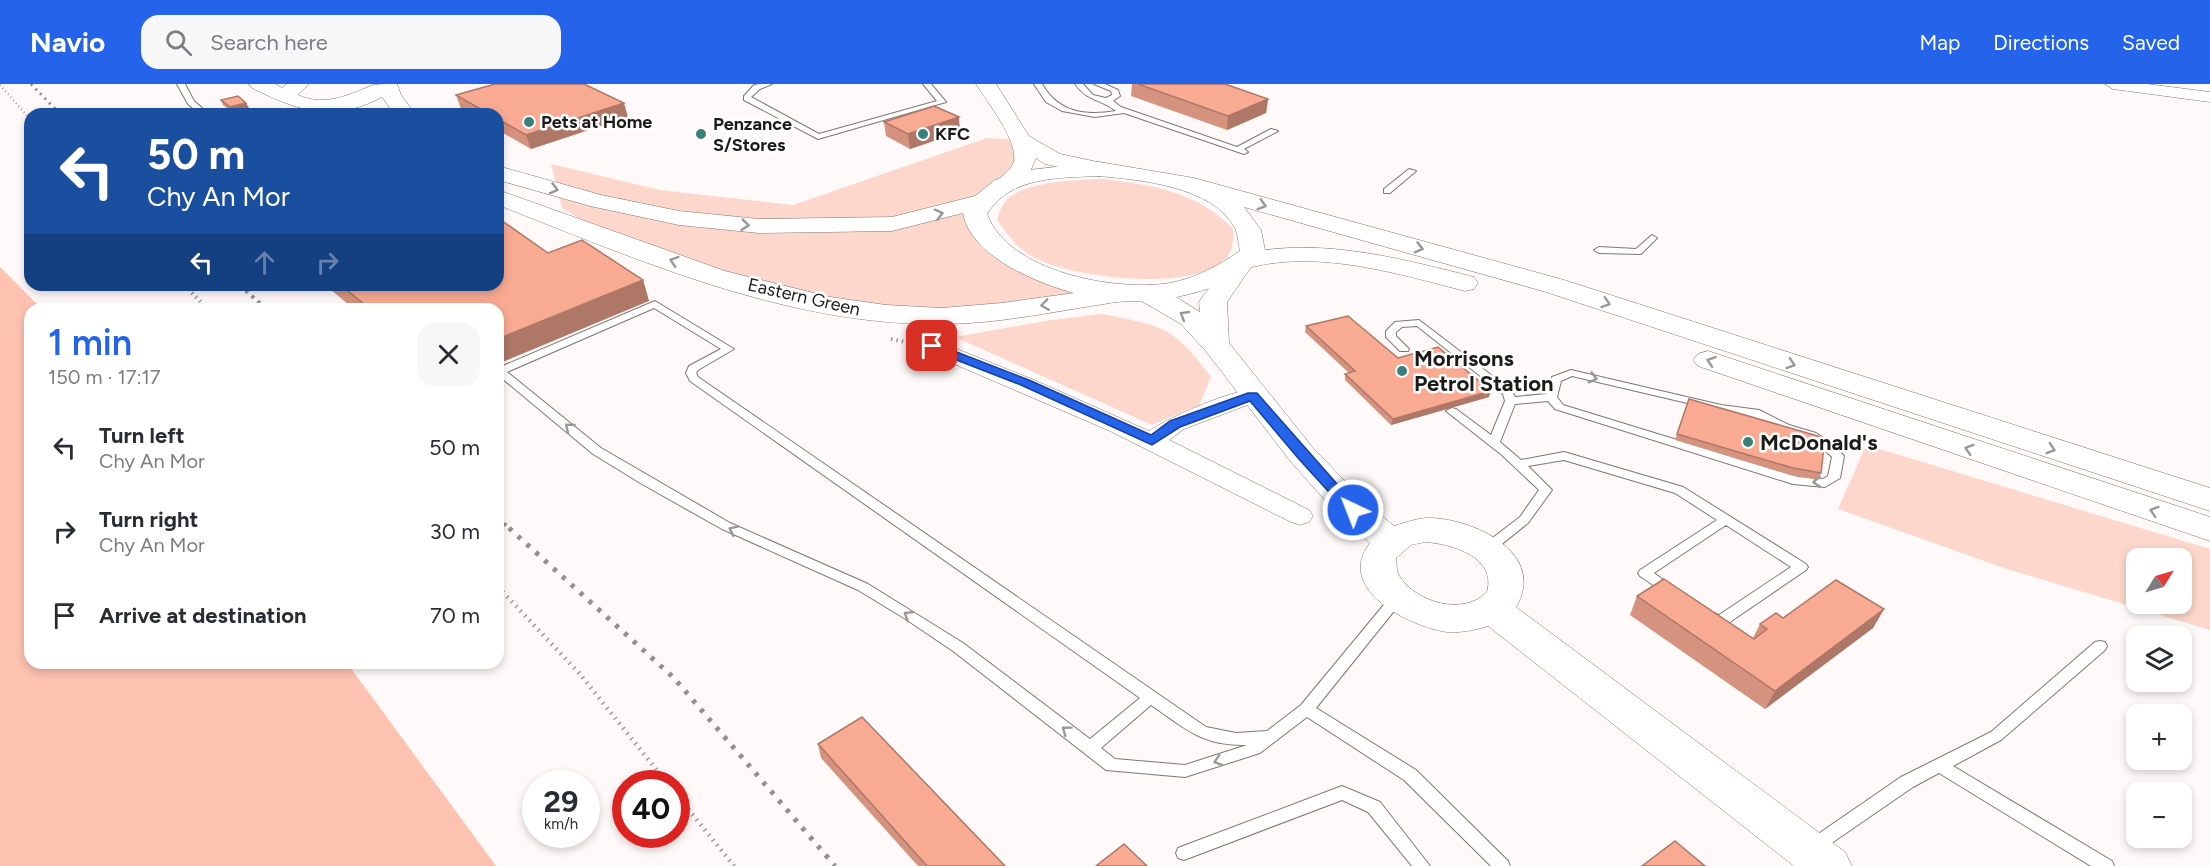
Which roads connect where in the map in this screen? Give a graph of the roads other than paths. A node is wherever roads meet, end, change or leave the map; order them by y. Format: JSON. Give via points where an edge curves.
{"nodes":[{"id":1,"x":181,"y":84,"type":"edge"},
{"id":2,"x":259,"y":84,"type":"edge"},
{"id":3,"x":386,"y":84,"type":"edge"},
{"id":4,"x":768,"y":84,"type":"edge"},
{"id":5,"x":927,"y":84,"type":"edge"},
{"id":6,"x":986,"y":84,"type":"edge"},
{"id":7,"x":1038,"y":84,"type":"edge"},
{"id":8,"x":1079,"y":84,"type":"edge"},
{"id":9,"x":1098,"y":84,"type":"edge"},
{"id":10,"x":2113,"y":84,"type":"edge"},
{"id":11,"x":293,"y":91,"type":"edge"},
{"id":12,"x":2210,"y":97,"type":"edge"},
{"id":13,"x":1108,"y":100,"type":"junction"},
{"id":14,"x":312,"y":106,"type":"junction"},
{"id":15,"x":198,"y":108,"type":"edge"},
{"id":16,"x":342,"y":108,"type":"edge"},
{"id":17,"x":400,"y":108,"type":"edge"},
{"id":18,"x":1124,"y":111,"type":"junction"},
{"id":19,"x":1274,"y":130,"type":"dead end"},
{"id":20,"x":1021,"y":140,"type":"junction"},
{"id":21,"x":1099,"y":170,"type":"junction"},
{"id":22,"x":1412,"y":171,"type":"dead end"},
{"id":23,"x":504,"y":175,"type":"edge"},
{"id":24,"x":1007,"y":183,"type":"junction"},
{"id":25,"x":1186,"y":183,"type":"junction"},
{"id":26,"x":1387,"y":191,"type":"dead end"},
{"id":27,"x":504,"y":199,"type":"edge"},
{"id":28,"x":983,"y":201,"type":"junction"},
{"id":29,"x":1652,"y":238,"type":"dead end"},
{"id":30,"x":1599,"y":250,"type":"dead end"},
{"id":31,"x":1241,"y":264,"type":"junction"},
{"id":32,"x":1136,"y":293,"type":"junction"},
{"id":33,"x":1215,"y":344,"type":"junction"},
{"id":34,"x":932,"y":346,"type":"dead end"},
{"id":35,"x":1404,"y":349,"type":"dead end"},
{"id":36,"x":504,"y":369,"type":"edge"},
{"id":37,"x":504,"y":374,"type":"edge"},
{"id":38,"x":1253,"y":395,"type":"junction"},
{"id":39,"x":1551,"y":397,"type":"junction"},
{"id":40,"x":1511,"y":401,"type":"junction"},
{"id":41,"x":1452,"y":411,"type":"edge"},
{"id":42,"x":1152,"y":441,"type":"junction"},
{"id":43,"x":1494,"y":443,"type":"junction"},
{"id":44,"x":1518,"y":464,"type":"junction"},
{"id":45,"x":2210,"y":500,"type":"edge"},
{"id":46,"x":1300,"y":516,"type":"dead end"},
{"id":47,"x":1724,"y":521,"type":"junction"},
{"id":48,"x":2210,"y":529,"type":"edge"},
{"id":49,"x":1390,"y":541,"type":"junction"},
{"id":50,"x":1487,"y":549,"type":"junction"},
{"id":51,"x":1397,"y":598,"type":"junction"},
{"id":52,"x":1682,"y":598,"type":"edge"},
{"id":53,"x":1492,"y":609,"type":"junction"},
{"id":54,"x":1700,"y":610,"type":"edge"},
{"id":55,"x":2100,"y":646,"type":"dead end"},
{"id":56,"x":1150,"y":698,"type":"junction"},
{"id":57,"x":1306,"y":709,"type":"junction"},
{"id":58,"x":1270,"y":737,"type":"junction"},
{"id":59,"x":1090,"y":748,"type":"junction"},
{"id":60,"x":1939,"y":765,"type":"junction"},
{"id":61,"x":1184,"y":853,"type":"dead end"},
{"id":62,"x":1818,"y":858,"type":"edge"},
{"id":63,"x":1422,"y":866,"type":"edge"},
{"id":64,"x":1502,"y":866,"type":"edge"},
{"id":65,"x":2106,"y":866,"type":"edge"}],
"edges":[{"from":1,"to":15,"type":"lane"},
{"from":2,"to":11,"type":"main road"},
{"from":3,"to":14,"type":"main road","via":[[358,99]]},
{"from":3,"to":17,"type":"main road"},
{"from":4,"to":5,"type":"lane","via":[[757,87],[747,98],[818,137],[942,102]]},
{"from":6,"to":20,"type":"main road"},
{"from":7,"to":18,"type":"lane","via":[[1050,101],[1069,110],[1093,115]]},
{"from":8,"to":13,"type":"lane","via":[[1092,98]]},
{"from":9,"to":13,"type":"lane","via":[[1117,93]]},
{"from":10,"to":12,"type":"street"},
{"from":11,"to":14,"type":"main road"},
{"from":13,"to":18,"type":"lane"},
{"from":14,"to":16,"type":"main road"},
{"from":18,"to":19,"type":"lane","via":[[1241,151]]},
{"from":20,"to":21,"type":"main road","via":[[1053,159]]},
{"from":20,"to":24,"type":"main road","via":[[1025,159],[1020,172]]},
{"from":21,"to":24,"type":"main road","via":[[1041,174]]},
{"from":21,"to":25,"type":"main road","via":[[1149,174]]},
{"from":22,"to":26,"type":"lane"},
{"from":23,"to":28,"type":"main road","one_way":true,"via":[[679,218],[759,226],[892,224]]},
{"from":24,"to":28,"type":"main road"},
{"from":25,"to":31,"type":"main road","via":[[1227,203],[1244,221],[1253,238],[1253,253]]},
{"from":25,"to":45,"type":"main road","one_way":true,"via":[[1555,286]]},
{"from":32,"to":27,"type":"main road","name":"Eastern Green","one_way":true,"via":[[941,316],[831,306],[742,283]]},
{"from":28,"to":32,"type":"main road","via":[[975,214],[979,229],[999,249],[1032,269],[1076,284]]},
{"from":29,"to":30,"type":"lane","via":[[1638,252]]},
{"from":31,"to":32,"type":"main road","name":"Eastern Green","via":[[1182,289]]},
{"from":31,"to":33,"type":"main road","via":[[1213,302]]},
{"from":48,"to":31,"type":"main road","name":"Eastern Green","one_way":true,"via":[[1584,317],[1475,286],[1397,266],[1334,257],[1295,255]]},
{"from":33,"to":32,"type":"main road","one_way":true,"via":[[1191,318]]},
{"from":33,"to":38,"type":"main road"},
{"from":34,"to":42,"type":"street","via":[[1025,382]]},
{"from":35,"to":40,"type":"lane","via":[[1391,337],[1391,331],[1399,324],[1419,323],[1508,393]]},
{"from":36,"to":56,"type":"lane","one_way":true,"via":[[655,304],[729,349],[693,368],[694,380]]},
{"from":59,"to":37,"type":"lane","one_way":true,"via":[[958,647],[863,587],[726,526],[615,462]]},
{"from":38,"to":42,"type":"street","via":[[1175,424]]},
{"from":38,"to":49,"type":"main road","via":[[1353,510]]},
{"from":39,"to":39,"type":"lane","one_way":true,"via":[[1556,379],[1570,373],[1721,408],[1765,426],[1786,428],[1819,440],[1838,456],[1834,478],[1825,483],[1797,481],[1559,406]]},
{"from":39,"to":40,"type":"lane"},
{"from":40,"to":43,"type":"lane"},
{"from":41,"to":43,"type":"lane"},
{"from":42,"to":46,"type":"street"},
{"from":43,"to":44,"type":"lane"},
{"from":44,"to":47,"type":"lane","via":[[1564,456],[1678,490]]},
{"from":44,"to":50,"type":"lane","via":[[1546,490],[1524,520]]},
{"from":47,"to":52,"type":"lane","via":[[1645,573]]},
{"from":47,"to":54,"type":"lane","via":[[1801,567],[1719,622]]},
{"from":49,"to":50,"type":"main road","via":[[1406,533],[1447,531]]},
{"from":49,"to":51,"type":"main road","via":[[1378,557],[1380,578]]},
{"from":50,"to":53,"type":"main road","via":[[1506,574],[1507,587]]},
{"from":51,"to":53,"type":"main road","via":[[1434,615],[1455,618]]},
{"from":51,"to":57,"type":"lane"},
{"from":53,"to":62,"type":"main road"},
{"from":55,"to":60,"type":"lane","via":[[1996,736]]},
{"from":56,"to":58,"type":"lane","via":[[1201,732],[1224,740]]},
{"from":56,"to":59,"type":"lane"},
{"from":57,"to":58,"type":"lane"},
{"from":57,"to":64,"type":"lane","via":[[1410,775]]},
{"from":58,"to":59,"type":"lane","one_way":true,"via":[[1255,749],[1185,771],[1112,765]]},
{"from":60,"to":62,"type":"lane","via":[[1907,782]]},
{"from":60,"to":65,"type":"lane"},
{"from":61,"to":63,"type":"lane","via":[[1342,793],[1374,807]]}]}
